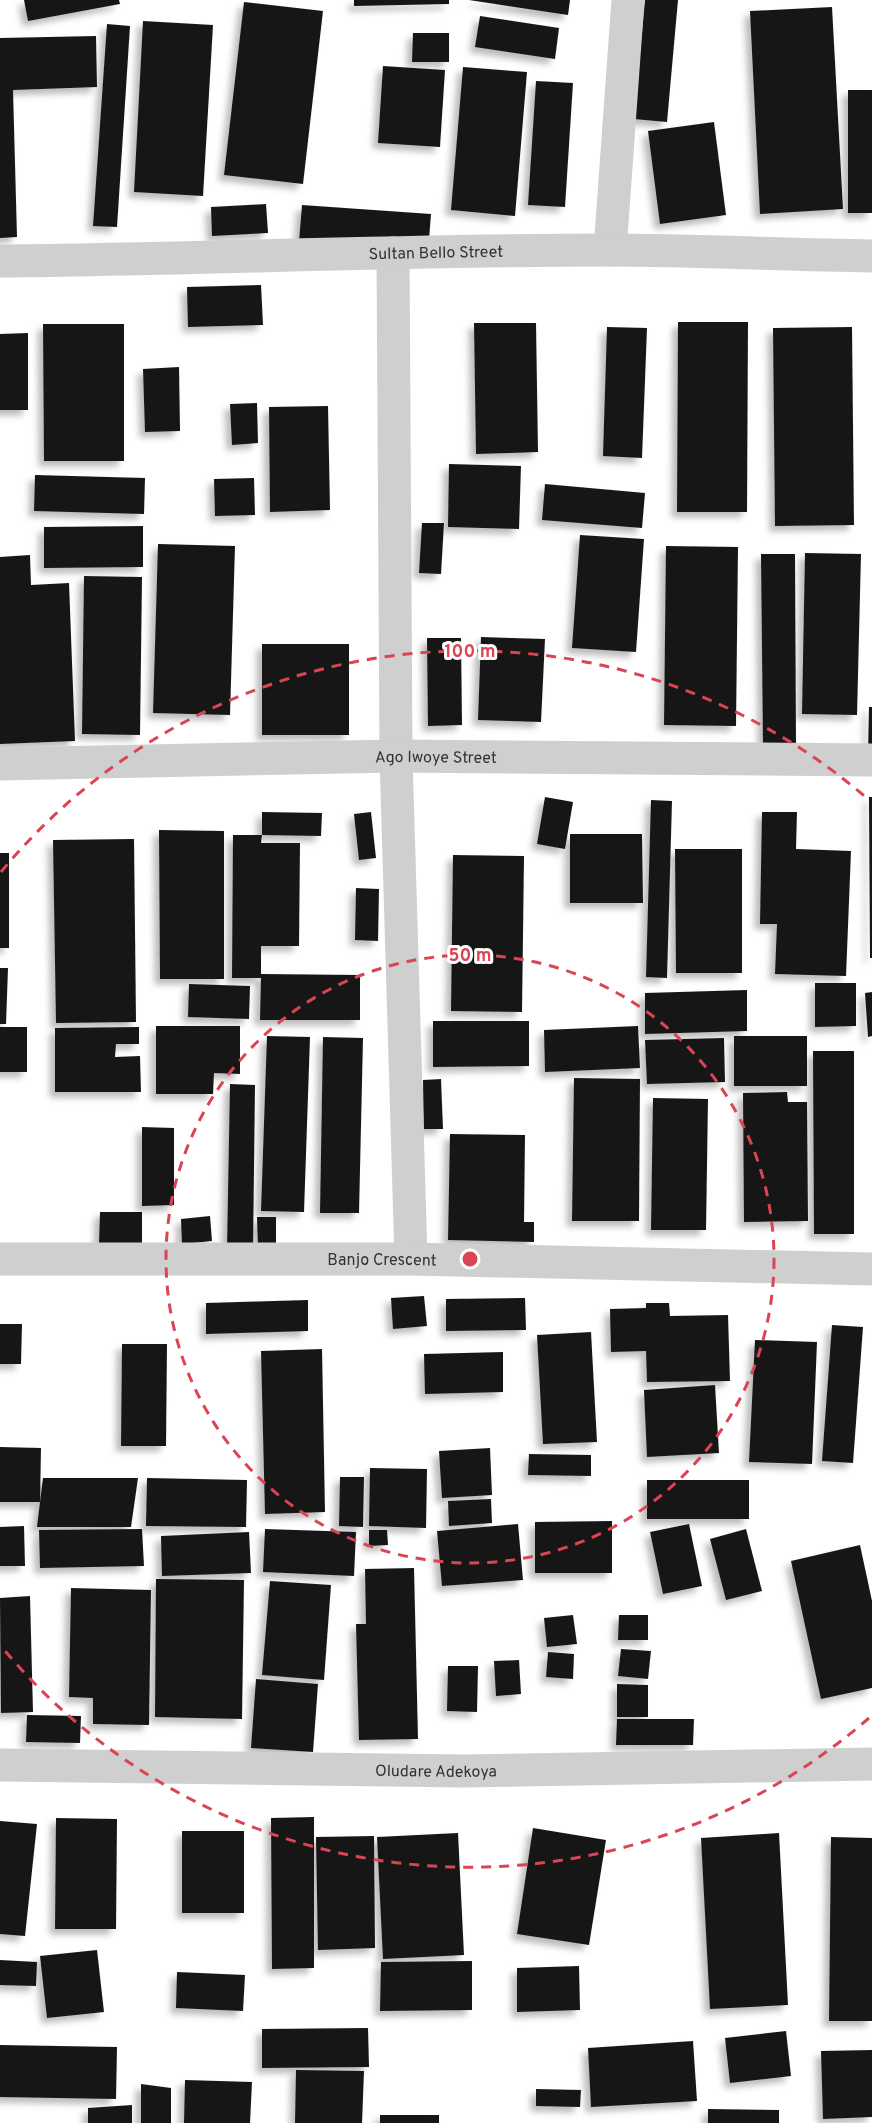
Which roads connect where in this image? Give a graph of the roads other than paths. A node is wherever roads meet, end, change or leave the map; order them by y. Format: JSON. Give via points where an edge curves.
{"nodes":[{"id":1,"x":628,"y":0,"type":"edge"},
{"id":2,"x":610,"y":250,"type":"junction"},
{"id":3,"x":393,"y":253,"type":"junction"},
{"id":4,"x":872,"y":256,"type":"edge"},
{"id":5,"x":0,"y":261,"type":"edge"},
{"id":6,"x":396,"y":756,"type":"junction"},
{"id":7,"x":872,"y":760,"type":"edge"},
{"id":8,"x":0,"y":764,"type":"edge"},
{"id":9,"x":0,"y":1259,"type":"edge"},
{"id":10,"x":411,"y":1259,"type":"junction"},
{"id":11,"x":872,"y":1269,"type":"edge"},
{"id":12,"x":872,"y":1764,"type":"edge"},
{"id":13,"x":0,"y":1765,"type":"edge"}],
"edges":[{"from":1,"to":2,"type":"street"},
{"from":2,"to":3,"type":"street","name":"Sultan Bello Street"},
{"from":2,"to":4,"type":"street","name":"Sultan Bello Street"},
{"from":3,"to":5,"type":"street","name":"Sultan Bello Street"},
{"from":3,"to":6,"type":"street"},
{"from":6,"to":7,"type":"street","name":"Ago Iwoye Street"},
{"from":6,"to":8,"type":"street","name":"Ago Iwoye Street"},
{"from":6,"to":10,"type":"street"},
{"from":9,"to":10,"type":"street","name":"Banjo Crescent"},
{"from":10,"to":11,"type":"street","name":"Banjo Crescent"},
{"from":12,"to":13,"type":"street","name":"Oludare Adekoya","via":[[464,1771]]}]}
